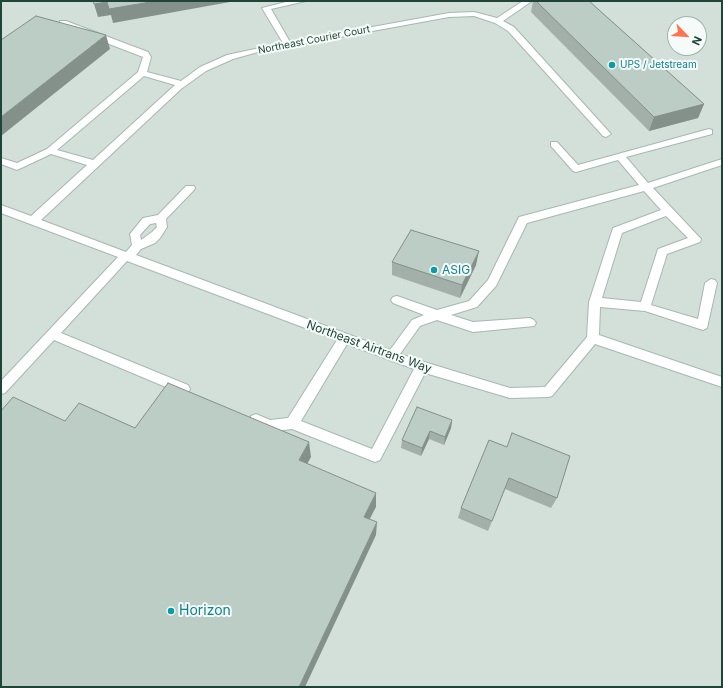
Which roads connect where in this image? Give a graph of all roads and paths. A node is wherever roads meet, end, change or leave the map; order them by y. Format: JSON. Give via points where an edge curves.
{"nodes":[{"id":1,"x":302,"y":1,"type":"edge"},
{"id":2,"x":528,"y":1,"type":"edge"},
{"id":3,"x":498,"y":20,"type":"junction"},
{"id":4,"x":63,"y":23,"type":"edge"},
{"id":5,"x":288,"y":44,"type":"junction"},
{"id":6,"x":142,"y":72,"type":"junction"},
{"id":7,"x":182,"y":84,"type":"junction"},
{"id":8,"x":710,"y":132,"type":"dead end"},
{"id":9,"x":606,"y":134,"type":"dead end"},
{"id":10,"x":554,"y":144,"type":"dead end"},
{"id":11,"x":50,"y":151,"type":"junction"},
{"id":12,"x":620,"y":156,"type":"junction"},
{"id":13,"x":1,"y":162,"type":"edge"},
{"id":14,"x":722,"y":162,"type":"edge"},
{"id":15,"x":94,"y":164,"type":"junction"},
{"id":16,"x":646,"y":187,"type":"junction"},
{"id":17,"x":190,"y":188,"type":"dead end"},
{"id":18,"x":1,"y":209,"type":"edge"},
{"id":19,"x":668,"y":211,"type":"junction"},
{"id":20,"x":161,"y":218,"type":"junction"},
{"id":21,"x":33,"y":221,"type":"junction"},
{"id":22,"x":137,"y":246,"type":"junction"},
{"id":23,"x":126,"y":256,"type":"junction"},
{"id":24,"x":711,"y":283,"type":"dead end"},
{"id":25,"x":397,"y":300,"type":"dead end"},
{"id":26,"x":595,"y":302,"type":"junction"},
{"id":27,"x":645,"y":307,"type":"junction"},
{"id":28,"x":437,"y":315,"type":"junction"},
{"id":29,"x":530,"y":323,"type":"dead end"},
{"id":30,"x":52,"y":334,"type":"junction"},
{"id":31,"x":593,"y":338,"type":"junction"},
{"id":32,"x":344,"y":339,"type":"junction"},
{"id":33,"x":392,"y":356,"type":"junction"},
{"id":34,"x":422,"y":367,"type":"junction"},
{"id":35,"x":722,"y":382,"type":"edge"},
{"id":36,"x":1,"y":389,"type":"edge"},
{"id":37,"x":197,"y":395,"type":"edge"},
{"id":38,"x":248,"y":417,"type":"edge"},
{"id":39,"x":292,"y":423,"type":"junction"}],
"edges":[{"from":1,"to":5,"type":"street","via":[[266,8]]},
{"from":2,"to":3,"type":"street"},
{"from":3,"to":5,"type":"street","name":"Northeast Courier Court","via":[[462,13]]},
{"from":3,"to":9,"type":"street","name":"Northeast Courier Court","via":[[510,29]]},
{"from":4,"to":6,"type":"street","via":[[145,54],[147,57]]},
{"from":5,"to":7,"type":"street","name":"Northeast Courier Court","via":[[230,57],[203,69]]},
{"from":6,"to":7,"type":"street"},
{"from":6,"to":11,"type":"street"},
{"from":7,"to":15,"type":"street","name":"Northeast Courier Court"},
{"from":8,"to":12,"type":"street"},
{"from":10,"to":12,"type":"street","via":[[576,169]]},
{"from":11,"to":13,"type":"street","via":[[16,167]]},
{"from":11,"to":15,"type":"street"},
{"from":12,"to":16,"type":"street"},
{"from":14,"to":16,"type":"street"},
{"from":15,"to":21,"type":"street","name":"Northeast Courier Court"},
{"from":16,"to":19,"type":"street"},
{"from":16,"to":28,"type":"street","via":[[523,220],[492,283],[473,304]]},
{"from":17,"to":20,"type":"street"},
{"from":18,"to":21,"type":"street","name":"Northeast Airtrans Way"},
{"from":19,"to":26,"type":"street","via":[[617,231]]},
{"from":19,"to":27,"type":"street","via":[[696,239],[662,252]]},
{"from":20,"to":22,"type":"street","via":[[162,227],[156,235]]},
{"from":20,"to":22,"type":"street","via":[[147,221],[135,234]]},
{"from":21,"to":23,"type":"street","name":"Northeast Airtrans Way"},
{"from":22,"to":23,"type":"street"},
{"from":23,"to":30,"type":"street"},
{"from":23,"to":32,"type":"street","name":"Northeast Airtrans Way"},
{"from":24,"to":27,"type":"street","via":[[702,325]]},
{"from":25,"to":28,"type":"street"},
{"from":26,"to":27,"type":"street"},
{"from":26,"to":31,"type":"street"},
{"from":28,"to":29,"type":"street","via":[[474,327]]},
{"from":28,"to":33,"type":"street","via":[[416,323]]},
{"from":30,"to":36,"type":"street"},
{"from":30,"to":37,"type":"street"},
{"from":31,"to":34,"type":"street","name":"Northeast Airtrans Way","via":[[548,392],[510,393]]},
{"from":31,"to":35,"type":"street"},
{"from":32,"to":33,"type":"street","name":"Northeast Airtrans Way"},
{"from":32,"to":39,"type":"street"},
{"from":33,"to":34,"type":"street","name":"Northeast Airtrans Way"},
{"from":34,"to":39,"type":"street","via":[[374,456]]},
{"from":38,"to":39,"type":"street","via":[[269,426]]}]}
